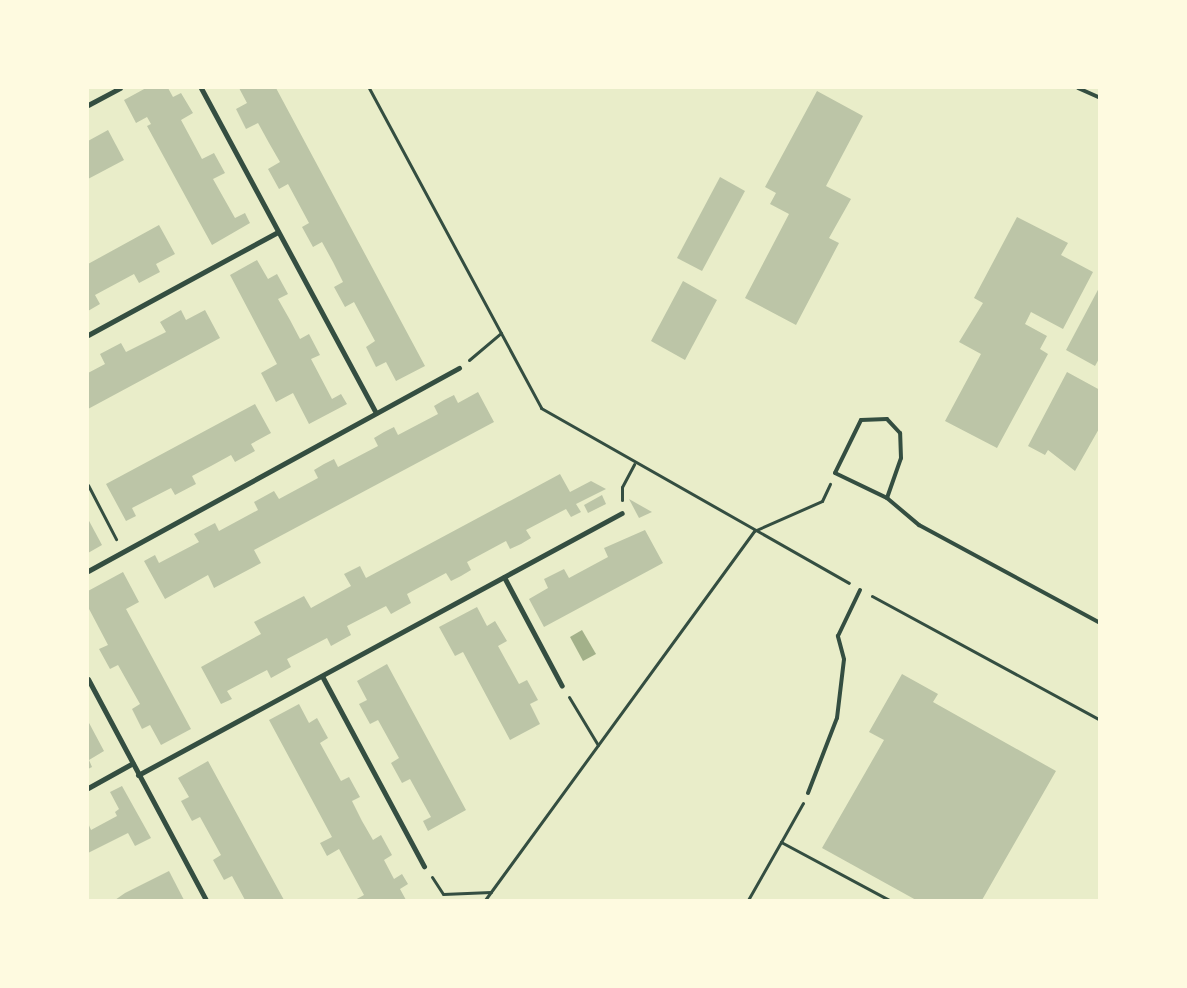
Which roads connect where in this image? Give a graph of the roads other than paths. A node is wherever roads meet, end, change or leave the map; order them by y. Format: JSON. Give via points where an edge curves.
{"nodes":[{"id":1,"x":120,"y":88,"type":"edge"},
{"id":2,"x":201,"y":88,"type":"edge"},
{"id":3,"x":1078,"y":88,"type":"edge"},
{"id":4,"x":1100,"y":98,"type":"edge"},
{"id":5,"x":88,"y":105,"type":"edge"},
{"id":6,"x":278,"y":232,"type":"junction"},
{"id":7,"x":88,"y":335,"type":"edge"},
{"id":8,"x":460,"y":368,"type":"road end"},
{"id":9,"x":376,"y":413,"type":"junction"},
{"id":10,"x":887,"y":498,"type":"junction"},
{"id":11,"x":622,"y":513,"type":"road end"},
{"id":12,"x":88,"y":570,"type":"edge"},
{"id":13,"x":504,"y":577,"type":"junction"},
{"id":14,"x":860,"y":590,"type":"road end"},
{"id":15,"x":1100,"y":623,"type":"edge"},
{"id":16,"x":322,"y":676,"type":"junction"},
{"id":17,"x":88,"y":679,"type":"edge"},
{"id":18,"x":562,"y":686,"type":"road end"},
{"id":19,"x":133,"y":764,"type":"junction"},
{"id":20,"x":138,"y":775,"type":"junction"},
{"id":21,"x":88,"y":788,"type":"edge"},
{"id":22,"x":808,"y":792,"type":"road end"},
{"id":23,"x":424,"y":866,"type":"road end"},
{"id":24,"x":206,"y":900,"type":"edge"}],
"edges":[{"from":1,"to":5,"type":"street"},
{"from":2,"to":6,"type":"street"},
{"from":3,"to":4,"type":"lane"},
{"from":6,"to":7,"type":"street"},
{"from":6,"to":9,"type":"street"},
{"from":8,"to":9,"type":"street"},
{"from":9,"to":12,"type":"street"},
{"from":10,"to":10,"type":"lane","via":[[901,458],[900,433],[887,419],[861,420],[835,473]]},
{"from":10,"to":15,"type":"lane","via":[[919,525]]},
{"from":11,"to":13,"type":"street"},
{"from":13,"to":16,"type":"street"},
{"from":13,"to":18,"type":"street"},
{"from":14,"to":22,"type":"lane","via":[[838,636],[844,659],[837,718]]},
{"from":16,"to":20,"type":"street"},
{"from":16,"to":23,"type":"street"},
{"from":17,"to":19,"type":"street"},
{"from":19,"to":20,"type":"street"},
{"from":19,"to":21,"type":"street"},
{"from":20,"to":24,"type":"street"}]}
